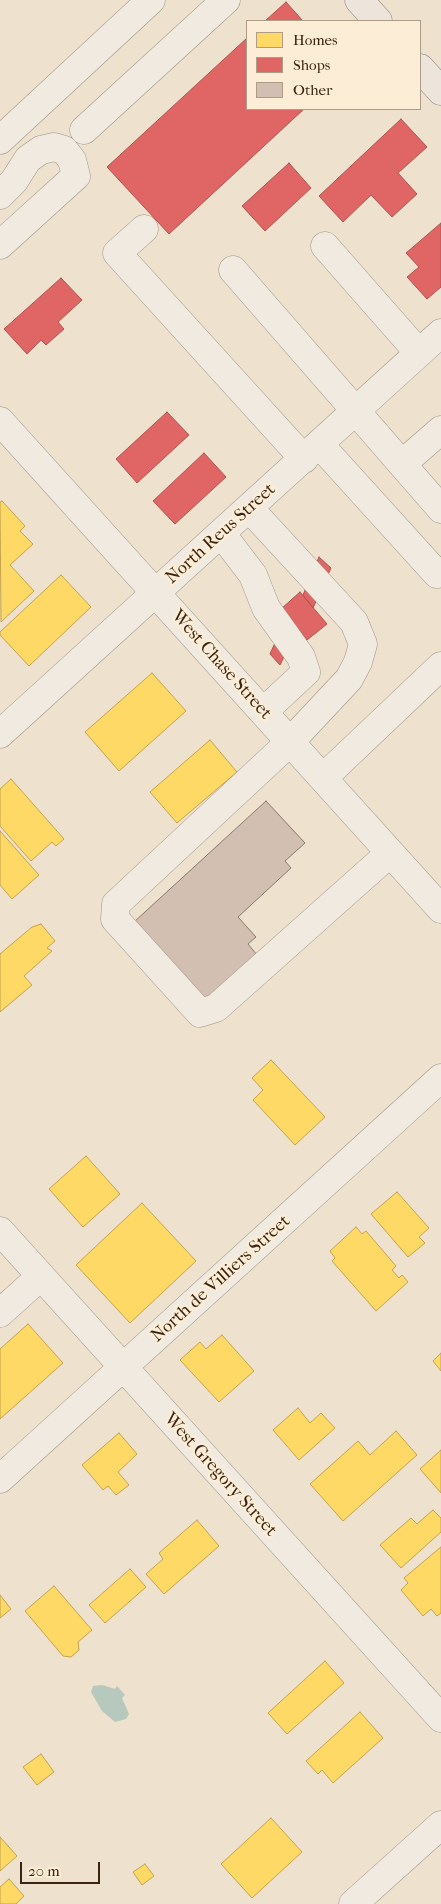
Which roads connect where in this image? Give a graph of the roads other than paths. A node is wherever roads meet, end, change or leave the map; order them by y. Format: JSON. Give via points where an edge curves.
{"nodes":[{"id":1,"x":151,"y":0,"type":"edge"},
{"id":2,"x":226,"y":0,"type":"edge"},
{"id":3,"x":358,"y":0,"type":"edge"},
{"id":4,"x":377,"y":20,"type":"edge"},
{"id":5,"x":421,"y":69,"type":"edge"},
{"id":6,"x":441,"y":91,"type":"edge"},
{"id":7,"x":84,"y":130,"type":"dead end"},
{"id":8,"x":0,"y":140,"type":"edge"},
{"id":9,"x":0,"y":195,"type":"edge"},
{"id":10,"x":144,"y":229,"type":"dead end"},
{"id":11,"x":0,"y":245,"type":"edge"},
{"id":12,"x":325,"y":246,"type":"dead end"},
{"id":13,"x":234,"y":270,"type":"dead end"},
{"id":14,"x":434,"y":343,"type":"edge"},
{"id":15,"x":356,"y":410,"type":"junction"},
{"id":16,"x":0,"y":422,"type":"edge"},
{"id":17,"x":441,"y":430,"type":"edge"},
{"id":18,"x":312,"y":452,"type":"junction"},
{"id":19,"x":402,"y":464,"type":"junction"},
{"id":20,"x":249,"y":508,"type":"junction"},
{"id":21,"x":441,"y":509,"type":"edge"},
{"id":22,"x":221,"y":533,"type":"junction"},
{"id":23,"x":441,"y":571,"type":"edge"},
{"id":24,"x":156,"y":593,"type":"junction"},
{"id":25,"x":441,"y":666,"type":"edge"},
{"id":26,"x":263,"y":712,"type":"junction"},
{"id":27,"x":0,"y":734,"type":"edge"},
{"id":28,"x":290,"y":742,"type":"junction"},
{"id":29,"x":323,"y":778,"type":"junction"},
{"id":30,"x":390,"y":853,"type":"junction"},
{"id":31,"x":441,"y":909,"type":"edge"},
{"id":32,"x":441,"y":1078,"type":"edge"},
{"id":33,"x":0,"y":1231,"type":"edge"},
{"id":34,"x":41,"y":1276,"type":"junction"},
{"id":35,"x":0,"y":1313,"type":"edge"},
{"id":36,"x":123,"y":1368,"type":"junction"},
{"id":37,"x":0,"y":1479,"type":"edge"},
{"id":38,"x":441,"y":1718,"type":"edge"},
{"id":39,"x":441,"y":1825,"type":"edge"},
{"id":40,"x":353,"y":1904,"type":"edge"}],
"edges":[{"from":1,"to":8,"type":"street"},
{"from":2,"to":7,"type":"street"},
{"from":3,"to":4,"type":"main road"},
{"from":5,"to":6,"type":"main road"},
{"from":9,"to":11,"type":"street","via":[[28,159],[42,150],[54,147],[64,150],[72,160],[76,176]]},
{"from":10,"to":18,"type":"street","via":[[116,253]]},
{"from":12,"to":14,"type":"street"},
{"from":13,"to":15,"type":"street"},
{"from":14,"to":15,"type":"street","name":"North Reus Street"},
{"from":15,"to":18,"type":"street","name":"North Reus Street"},
{"from":15,"to":19,"type":"street"},
{"from":16,"to":24,"type":"street","name":"West Chase Street"},
{"from":17,"to":19,"type":"street"},
{"from":18,"to":20,"type":"street","name":"North Reus Street"},
{"from":18,"to":23,"type":"street","via":[[437,574]]},
{"from":19,"to":21,"type":"street"},
{"from":20,"to":22,"type":"street","name":"North Reus Street"},
{"from":20,"to":28,"type":"street","via":[[354,622],[363,644],[348,679]]},
{"from":22,"to":24,"type":"street","name":"North Reus Street"},
{"from":22,"to":26,"type":"street","via":[[253,575],[266,608],[301,657],[306,672]]},
{"from":24,"to":26,"type":"street","name":"West Chase Street"},
{"from":24,"to":27,"type":"street","name":"North Reus Street"},
{"from":25,"to":29,"type":"street"},
{"from":26,"to":28,"type":"street","name":"West Chase Street"},
{"from":28,"to":29,"type":"street","name":"West Chase Street"},
{"from":28,"to":30,"type":"street","via":[[116,904],[115,919],[200,1013],[216,1008]]},
{"from":29,"to":30,"type":"street","name":"West Chase Street"},
{"from":30,"to":31,"type":"street","name":"West Chase Street"},
{"from":32,"to":36,"type":"street","name":"North de Villiers Street"},
{"from":33,"to":34,"type":"street","name":"West Gregory Street"},
{"from":34,"to":35,"type":"street"},
{"from":34,"to":36,"type":"street","name":"West Gregory Street"},
{"from":36,"to":37,"type":"street","name":"North de Villiers Street"},
{"from":36,"to":38,"type":"street","name":"West Gregory Street"},
{"from":39,"to":40,"type":"street"}]}
